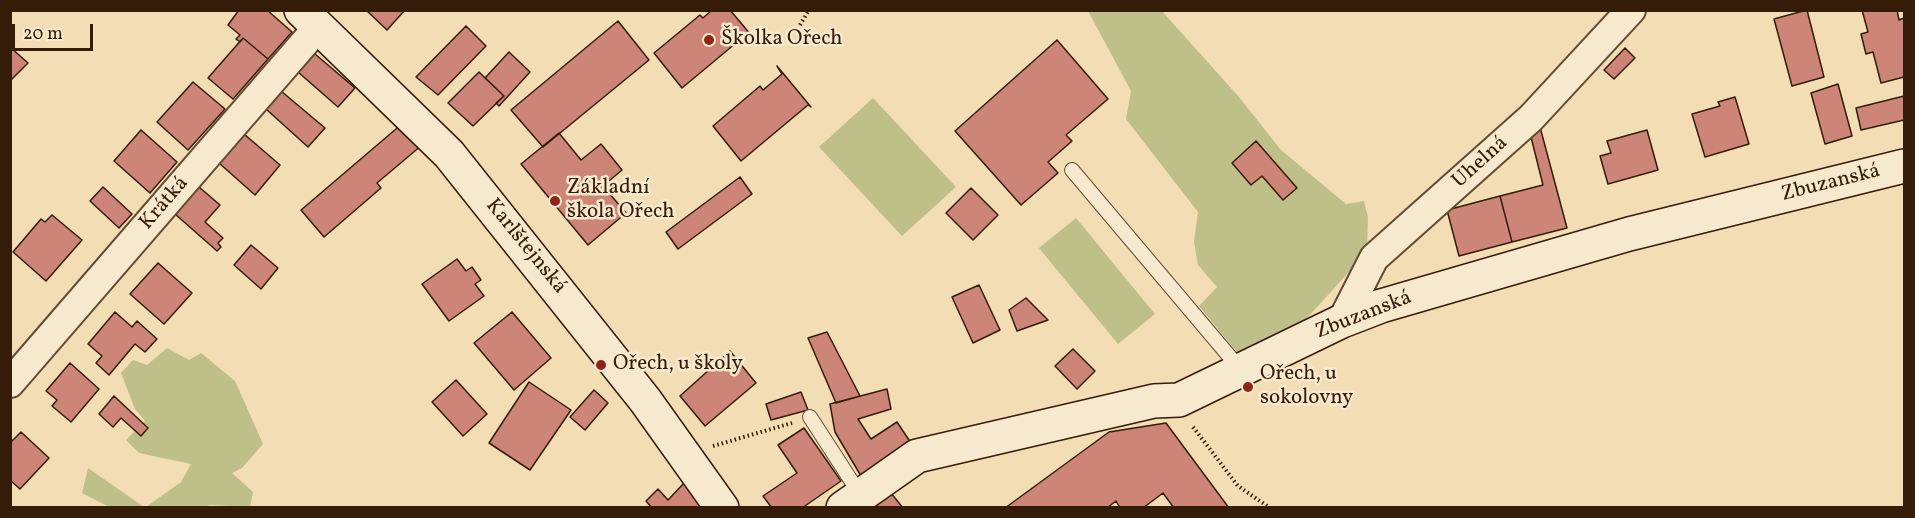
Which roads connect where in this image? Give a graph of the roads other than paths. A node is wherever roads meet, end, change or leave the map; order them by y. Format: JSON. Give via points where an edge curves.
{"nodes":[{"id":1,"x":1631,"y":10,"type":"edge"},
{"id":2,"x":310,"y":18,"type":"edge"},
{"id":3,"x":1905,"y":166,"type":"edge"},
{"id":4,"x":1072,"y":170,"type":"dead end"},
{"id":5,"x":1342,"y":321,"type":"junction"},
{"id":6,"x":1241,"y":370,"type":"junction"},
{"id":7,"x":10,"y":383,"type":"edge"},
{"id":8,"x":810,"y":417,"type":"road end"},
{"id":9,"x":849,"y":496,"type":"edge"},
{"id":10,"x":722,"y":507,"type":"edge"}],
"edges":[{"from":1,"to":5,"type":"street","name":"Uhelná","via":[[1531,118],[1374,258]]},
{"from":2,"to":7,"type":"street","name":"Krátká"},
{"from":2,"to":10,"type":"street","name":"Karlštejnská","via":[[449,154],[631,381]]},
{"from":3,"to":5,"type":"street","name":"Zbuzanská","via":[[1629,234],[1381,306]]},
{"from":4,"to":6,"type":"lane"},
{"from":5,"to":6,"type":"street","name":"Zbuzanská"},
{"from":6,"to":9,"type":"street","name":"Zbuzanská","via":[[1179,400],[1154,401],[917,456]]},
{"from":8,"to":9,"type":"lane"}]}
